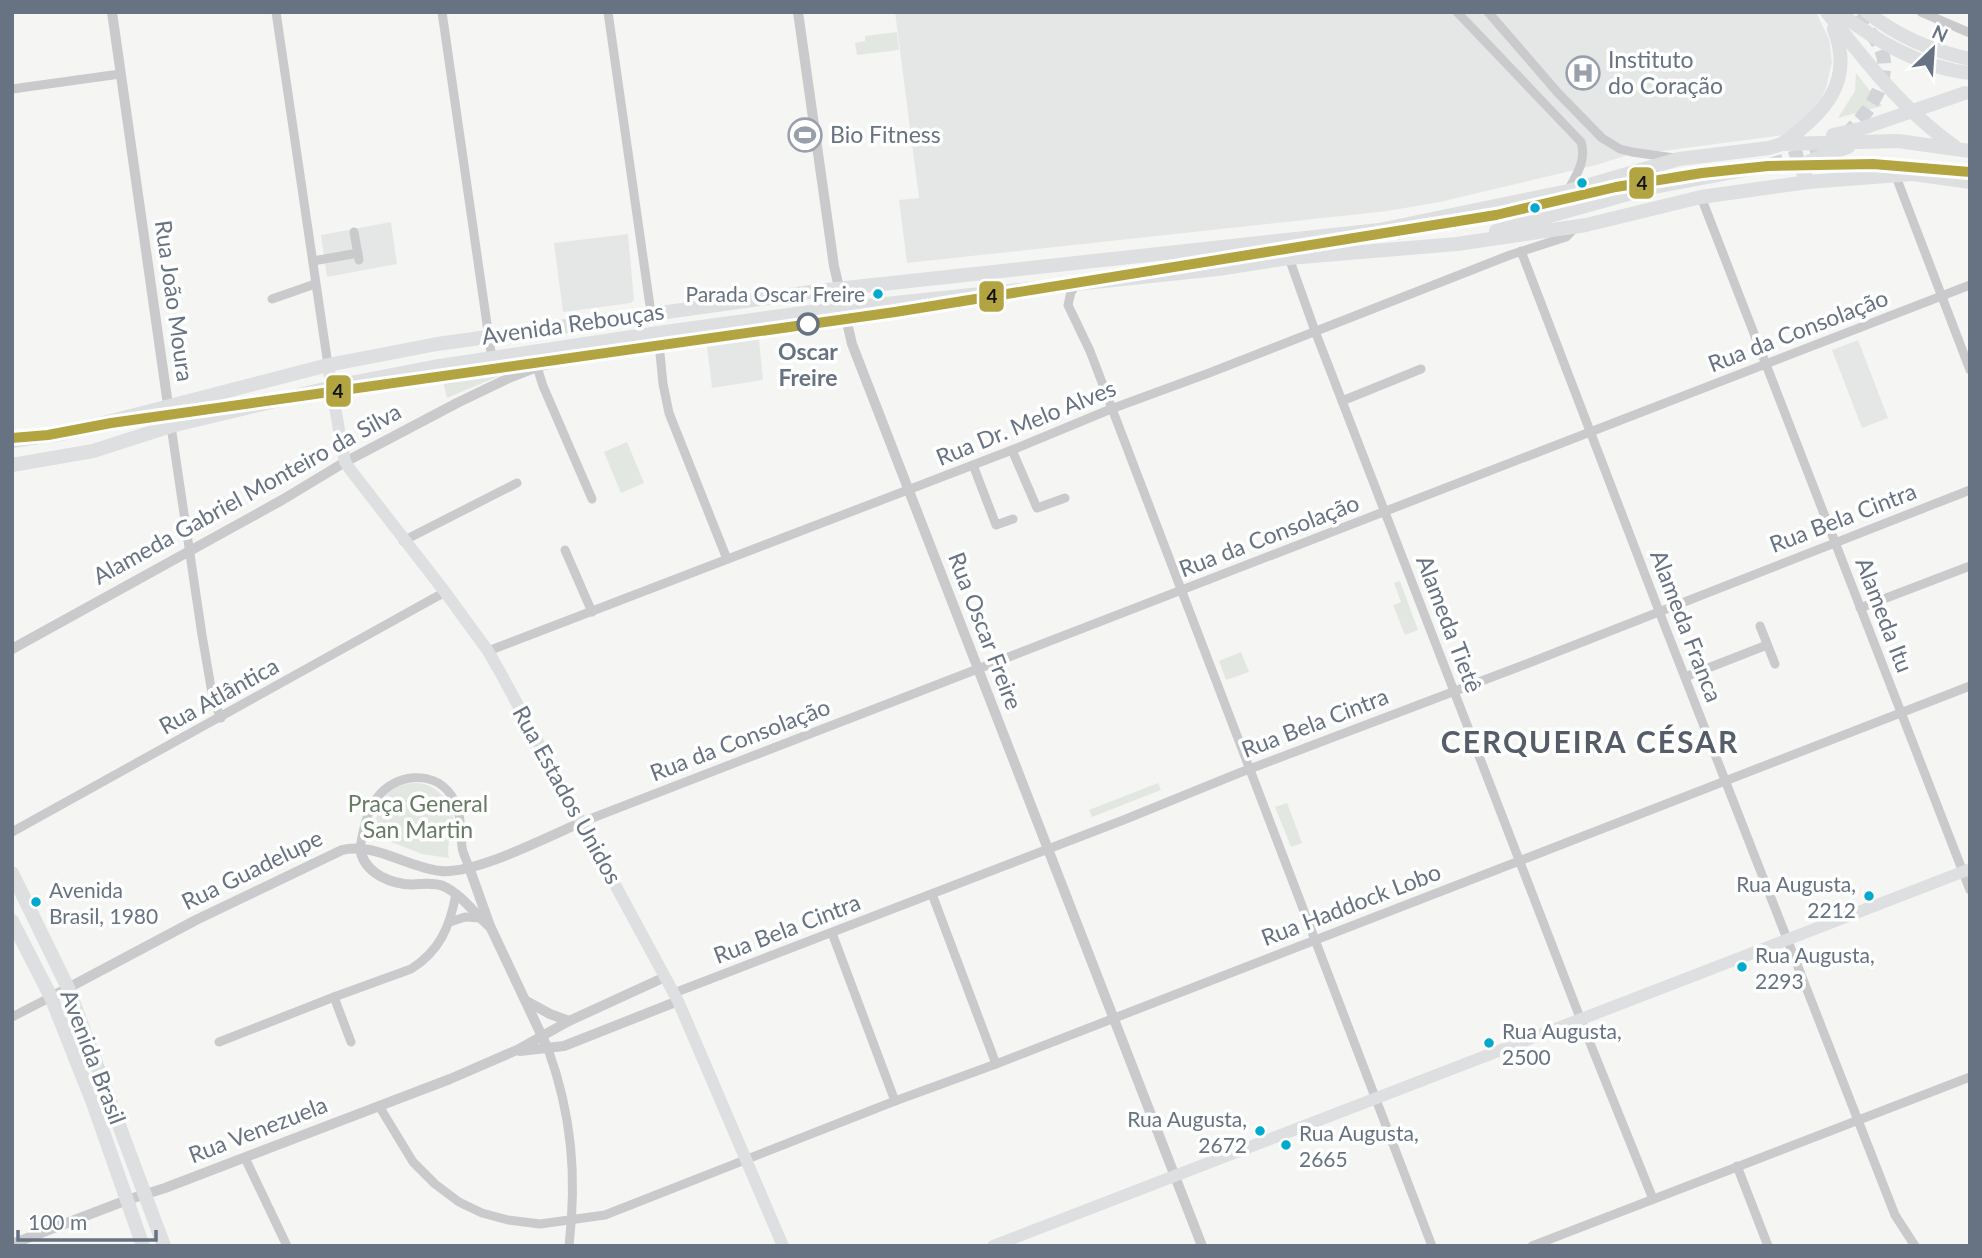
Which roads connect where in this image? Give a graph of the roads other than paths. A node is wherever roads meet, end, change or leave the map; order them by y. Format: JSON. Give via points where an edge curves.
{"nodes":[{"id":1,"x":112,"y":12,"type":"edge"},
{"id":2,"x":276,"y":12,"type":"edge"},
{"id":3,"x":442,"y":12,"type":"edge"},
{"id":4,"x":608,"y":12,"type":"edge"},
{"id":5,"x":798,"y":12,"type":"edge"},
{"id":6,"x":1457,"y":12,"type":"edge"},
{"id":7,"x":1488,"y":12,"type":"edge"},
{"id":8,"x":1826,"y":12,"type":"edge"},
{"id":9,"x":1838,"y":12,"type":"edge"},
{"id":10,"x":1867,"y":12,"type":"edge"},
{"id":11,"x":1921,"y":12,"type":"edge"},
{"id":12,"x":1970,"y":33,"type":"edge"},
{"id":13,"x":1970,"y":59,"type":"edge"},
{"id":14,"x":1970,"y":73,"type":"edge"},
{"id":15,"x":120,"y":74,"type":"junction"},
{"id":16,"x":12,"y":89,"type":"edge"},
{"id":17,"x":1558,"y":93,"type":"junction"},
{"id":18,"x":1965,"y":93,"type":"dead end"},
{"id":19,"x":1545,"y":104,"type":"junction"},
{"id":20,"x":1875,"y":141,"type":"junction"},
{"id":21,"x":1802,"y":143,"type":"junction"},
{"id":22,"x":1782,"y":144,"type":"junction"},
{"id":23,"x":1970,"y":150,"type":"edge"},
{"id":24,"x":1970,"y":157,"type":"edge"},
{"id":25,"x":1679,"y":159,"type":"junction"},
{"id":26,"x":1770,"y":165,"type":"tunnel mouth"},
{"id":27,"x":1895,"y":174,"type":"junction"},
{"id":28,"x":1808,"y":182,"type":"junction"},
{"id":29,"x":1970,"y":182,"type":"edge"},
{"id":30,"x":1568,"y":191,"type":"junction"},
{"id":31,"x":1701,"y":197,"type":"junction"},
{"id":32,"x":1577,"y":227,"type":"junction"},
{"id":33,"x":354,"y":232,"type":"dead end"},
{"id":34,"x":1457,"y":244,"type":"junction"},
{"id":35,"x":1521,"y":251,"type":"junction"},
{"id":36,"x":1289,"y":258,"type":"junction"},
{"id":37,"x":313,"y":261,"type":"junction"},
{"id":38,"x":315,"y":284,"type":"junction"},
{"id":39,"x":1077,"y":284,"type":"junction"},
{"id":40,"x":1970,"y":285,"type":"edge"},
{"id":41,"x":838,"y":288,"type":"junction"},
{"id":42,"x":1941,"y":296,"type":"junction"},
{"id":43,"x":272,"y":299,"type":"dead end"},
{"id":44,"x":842,"y":309,"type":"junction"},
{"id":45,"x":651,"y":313,"type":"junction"},
{"id":46,"x":1315,"y":331,"type":"junction"},
{"id":47,"x":658,"y":333,"type":"junction"},
{"id":48,"x":490,"y":336,"type":"junction"},
{"id":49,"x":622,"y":339,"type":"junction"},
{"id":50,"x":492,"y":359,"type":"junction"},
{"id":51,"x":1766,"y":364,"type":"junction"},
{"id":52,"x":328,"y":365,"type":"junction"},
{"id":53,"x":537,"y":367,"type":"junction"},
{"id":54,"x":1421,"y":369,"type":"dead end"},
{"id":55,"x":1970,"y":370,"type":"edge"},
{"id":56,"x":331,"y":387,"type":"junction"},
{"id":57,"x":1342,"y":401,"type":"junction"},
{"id":58,"x":168,"y":405,"type":"junction"},
{"id":59,"x":1111,"y":409,"type":"junction"},
{"id":60,"x":172,"y":426,"type":"junction"},
{"id":61,"x":1590,"y":432,"type":"junction"},
{"id":62,"x":12,"y":441,"type":"edge"},
{"id":63,"x":1012,"y":450,"type":"junction"},
{"id":64,"x":345,"y":462,"type":"junction"},
{"id":65,"x":12,"y":465,"type":"edge"},
{"id":66,"x":973,"y":465,"type":"junction"},
{"id":67,"x":517,"y":483,"type":"dead end"},
{"id":68,"x":908,"y":489,"type":"junction"},
{"id":69,"x":1970,"y":490,"type":"edge"},
{"id":70,"x":1065,"y":498,"type":"dead end"},
{"id":71,"x":592,"y":499,"type":"dead end"},
{"id":72,"x":1385,"y":512,"type":"junction"},
{"id":73,"x":1013,"y":519,"type":"dead end"},
{"id":74,"x":403,"y":541,"type":"junction"},
{"id":75,"x":1835,"y":542,"type":"junction"},
{"id":76,"x":565,"y":550,"type":"dead end"},
{"id":77,"x":188,"y":551,"type":"junction"},
{"id":78,"x":727,"y":559,"type":"junction"},
{"id":79,"x":1970,"y":566,"type":"edge"},
{"id":80,"x":1180,"y":590,"type":"junction"},
{"id":81,"x":444,"y":593,"type":"junction"},
{"id":82,"x":1860,"y":608,"type":"junction"},
{"id":83,"x":1659,"y":611,"type":"junction"},
{"id":84,"x":592,"y":612,"type":"junction"},
{"id":85,"x":1760,"y":626,"type":"dead end"},
{"id":86,"x":1767,"y":645,"type":"junction"},
{"id":87,"x":12,"y":649,"type":"edge"},
{"id":88,"x":488,"y":651,"type":"junction"},
{"id":89,"x":1775,"y":664,"type":"dead end"},
{"id":90,"x":976,"y":669,"type":"junction"},
{"id":91,"x":1685,"y":677,"type":"junction"},
{"id":92,"x":1970,"y":686,"type":"edge"},
{"id":93,"x":1454,"y":690,"type":"junction"},
{"id":94,"x":1901,"y":713,"type":"junction"},
{"id":95,"x":221,"y":718,"type":"junction"},
{"id":96,"x":1249,"y":769,"type":"junction"},
{"id":97,"x":1726,"y":780,"type":"junction"},
{"id":98,"x":582,"y":822,"type":"junction"},
{"id":99,"x":12,"y":832,"type":"edge"},
{"id":100,"x":360,"y":848,"type":"junction"},
{"id":101,"x":1047,"y":849,"type":"junction"},
{"id":102,"x":1519,"y":860,"type":"junction"},
{"id":103,"x":469,"y":867,"type":"junction"},
{"id":104,"x":1966,"y":870,"type":"edge"},
{"id":105,"x":12,"y":873,"type":"edge"},
{"id":106,"x":1970,"y":890,"type":"edge"},
{"id":107,"x":456,"y":894,"type":"junction"},
{"id":108,"x":932,"y":894,"type":"junction"},
{"id":109,"x":480,"y":918,"type":"junction"},
{"id":110,"x":12,"y":921,"type":"edge"},
{"id":111,"x":450,"y":922,"type":"junction"},
{"id":112,"x":490,"y":926,"type":"junction"},
{"id":113,"x":832,"y":933,"type":"junction"},
{"id":114,"x":1315,"y":939,"type":"junction"},
{"id":115,"x":1787,"y":939,"type":"junction"},
{"id":116,"x":666,"y":977,"type":"junction"},
{"id":117,"x":68,"y":988,"type":"junction"},
{"id":118,"x":51,"y":997,"type":"junction"},
{"id":119,"x":334,"y":997,"type":"junction"},
{"id":120,"x":676,"y":997,"type":"junction"},
{"id":121,"x":526,"y":1000,"type":"junction"},
{"id":122,"x":12,"y":1017,"type":"edge"},
{"id":123,"x":1113,"y":1017,"type":"junction"},
{"id":124,"x":1581,"y":1020,"type":"junction"},
{"id":125,"x":569,"y":1021,"type":"junction"},
{"id":126,"x":543,"y":1037,"type":"junction"},
{"id":127,"x":219,"y":1042,"type":"dead end"},
{"id":128,"x":351,"y":1042,"type":"dead end"},
{"id":129,"x":548,"y":1049,"type":"junction"},
{"id":130,"x":517,"y":1051,"type":"junction"},
{"id":131,"x":996,"y":1063,"type":"junction"},
{"id":132,"x":1970,"y":1077,"type":"edge"},
{"id":133,"x":1376,"y":1099,"type":"junction"},
{"id":134,"x":895,"y":1101,"type":"junction"},
{"id":135,"x":379,"y":1106,"type":"junction"},
{"id":136,"x":1858,"y":1120,"type":"junction"},
{"id":137,"x":245,"y":1158,"type":"junction"},
{"id":138,"x":747,"y":1161,"type":"junction"},
{"id":139,"x":1737,"y":1166,"type":"junction"},
{"id":140,"x":1174,"y":1177,"type":"junction"},
{"id":141,"x":145,"y":1194,"type":"junction"},
{"id":142,"x":1653,"y":1199,"type":"junction"},
{"id":143,"x":127,"y":1200,"type":"junction"},
{"id":144,"x":572,"y":1220,"type":"junction"},
{"id":145,"x":12,"y":1244,"type":"edge"},
{"id":146,"x":143,"y":1246,"type":"edge"},
{"id":147,"x":164,"y":1246,"type":"edge"},
{"id":148,"x":287,"y":1246,"type":"edge"},
{"id":149,"x":569,"y":1246,"type":"edge"},
{"id":150,"x":783,"y":1246,"type":"edge"},
{"id":151,"x":993,"y":1246,"type":"edge"},
{"id":152,"x":1202,"y":1246,"type":"edge"},
{"id":153,"x":1432,"y":1246,"type":"edge"},
{"id":154,"x":1532,"y":1246,"type":"edge"},
{"id":155,"x":1768,"y":1246,"type":"edge"},
{"id":156,"x":1915,"y":1246,"type":"edge"}],
"edges":[{"from":1,"to":15,"type":"street","name":"Rua João Moura"},
{"from":2,"to":37,"type":"street"},
{"from":3,"to":48,"type":"street"},
{"from":4,"to":45,"type":"street"},
{"from":5,"to":41,"type":"street","name":"Rua Oscar Freire"},
{"from":6,"to":19,"type":"street"},
{"from":7,"to":17,"type":"street"},
{"from":8,"to":22,"type":"main road","via":[[1839,42],[1836,87],[1821,113]]},
{"from":8,"to":24,"type":"main road","via":[[1899,98],[1936,134]]},
{"from":9,"to":14,"type":"main road","via":[[1898,50]]},
{"from":10,"to":13,"type":"main road","via":[[1917,43]]},
{"from":11,"to":12,"type":"street"},
{"from":15,"to":16,"type":"street"},
{"from":15,"to":58,"type":"street","name":"Rua João Moura"},
{"from":17,"to":19,"type":"street","via":[[1556,101]]},
{"from":17,"to":25,"type":"street","via":[[1610,144],[1643,155]]},
{"from":18,"to":21,"type":"main road","via":[[1860,129],[1814,136]]},
{"from":19,"to":30,"type":"street","via":[[1576,135],[1584,150]]},
{"from":20,"to":21,"type":"main road","name":"Avenida Rebouças"},
{"from":20,"to":23,"type":"main road","name":"Avenida Rebouças"},
{"from":20,"to":28,"type":"main road","via":[[1810,161],[1803,172]]},
{"from":21,"to":22,"type":"main road","name":"Avenida Rebouças"},
{"from":22,"to":25,"type":"main road","name":"Avenida Rebouças"},
{"from":25,"to":30,"type":"main road","name":"Avenida Rebouças"},
{"from":26,"to":34,"type":"main road","name":"Avenida Rebouças","via":[[1653,187]]},
{"from":27,"to":28,"type":"main road","name":"Avenida Rebouças"},
{"from":27,"to":29,"type":"main road","name":"Avenida Rebouças"},
{"from":27,"to":42,"type":"street"},
{"from":28,"to":31,"type":"main road","name":"Avenida Rebouças"},
{"from":30,"to":41,"type":"main road","name":"Avenida Rebouças","via":[[1362,233]]},
{"from":31,"to":32,"type":"main road","name":"Avenida Rebouças"},
{"from":31,"to":51,"type":"street","name":"Alameda Itu"},
{"from":32,"to":34,"type":"main road","name":"Avenida Rebouças"},
{"from":32,"to":35,"type":"street","name":"Rua Dr. Melo Alves","via":[[1566,237]]},
{"from":33,"to":37,"type":"street","via":[[358,256]]},
{"from":34,"to":36,"type":"main road","name":"Avenida Rebouças"},
{"from":35,"to":46,"type":"street","name":"Rua Dr. Melo Alves"},
{"from":35,"to":61,"type":"street","name":"Alameda Franca"},
{"from":36,"to":39,"type":"main road","name":"Avenida Rebouças"},
{"from":36,"to":46,"type":"street","name":"Alameda Tietê"},
{"from":37,"to":38,"type":"street"},
{"from":38,"to":43,"type":"street"},
{"from":38,"to":52,"type":"street"},
{"from":39,"to":44,"type":"main road","name":"Avenida Rebouças"},
{"from":39,"to":59,"type":"street","via":[[1068,305]]},
{"from":40,"to":42,"type":"street","name":"Rua da Consolação"},
{"from":41,"to":44,"type":"street","name":"Rua Oscar Freire"},
{"from":41,"to":45,"type":"main road","name":"Avenida Rebouças"},
{"from":42,"to":51,"type":"street","name":"Rua da Consolação"},
{"from":42,"to":55,"type":"street"},
{"from":44,"to":47,"type":"main road","name":"Avenida Rebouças"},
{"from":44,"to":68,"type":"street","name":"Rua Oscar Freire","via":[[862,374]]},
{"from":45,"to":48,"type":"main road","name":"Avenida Rebouças"},
{"from":46,"to":57,"type":"street","name":"Alameda Tietê"},
{"from":46,"to":59,"type":"street","name":"Rua Dr. Melo Alves"},
{"from":47,"to":49,"type":"main road","name":"Avenida Rebouças"},
{"from":47,"to":78,"type":"street","via":[[669,414]]},
{"from":48,"to":50,"type":"street"},
{"from":48,"to":52,"type":"main road","name":"Avenida Rebouças"},
{"from":49,"to":50,"type":"main road","name":"Avenida Rebouças"},
{"from":49,"to":53,"type":"street","name":"Alameda Gabriel Monteiro da Silva","via":[[609,351]]},
{"from":50,"to":56,"type":"main road","name":"Avenida Rebouças"},
{"from":51,"to":61,"type":"street","name":"Rua da Consolação"},
{"from":51,"to":75,"type":"street","name":"Alameda Itu"},
{"from":52,"to":56,"type":"main road","name":"Rua Estados Unidos"},
{"from":52,"to":58,"type":"main road","name":"Avenida Rebouças"},
{"from":53,"to":64,"type":"street","name":"Alameda Gabriel Monteiro da Silva"},
{"from":53,"to":71,"type":"street"},
{"from":54,"to":57,"type":"street"},
{"from":56,"to":60,"type":"main road","name":"Avenida Rebouças"},
{"from":56,"to":64,"type":"main road","name":"Rua Estados Unidos"},
{"from":57,"to":72,"type":"street","name":"Alameda Tietê"},
{"from":58,"to":60,"type":"street","name":"Rua João Moura"},
{"from":58,"to":62,"type":"main road","name":"Avenida Rebouças","via":[[61,434]]},
{"from":59,"to":63,"type":"street","name":"Rua Dr. Melo Alves"},
{"from":59,"to":80,"type":"street"},
{"from":60,"to":65,"type":"main road","name":"Avenida Rebouças","via":[[93,451]]},
{"from":60,"to":77,"type":"street","name":"Rua João Moura"},
{"from":61,"to":72,"type":"street","name":"Rua da Consolação"},
{"from":61,"to":83,"type":"street","name":"Alameda Franca"},
{"from":63,"to":66,"type":"street","name":"Rua Dr. Melo Alves"},
{"from":63,"to":70,"type":"street","via":[[1037,509]]},
{"from":64,"to":74,"type":"main road","name":"Rua Estados Unidos"},
{"from":64,"to":77,"type":"street","name":"Alameda Gabriel Monteiro da Silva"},
{"from":66,"to":68,"type":"street","name":"Rua Dr. Melo Alves"},
{"from":66,"to":73,"type":"street","via":[[996,525]]},
{"from":67,"to":74,"type":"street"},
{"from":68,"to":78,"type":"street","name":"Rua Dr. Melo Alves"},
{"from":68,"to":90,"type":"street","name":"Rua Oscar Freire"},
{"from":69,"to":75,"type":"street","name":"Rua Bela Cintra"},
{"from":72,"to":80,"type":"street","name":"Rua da Consolação"},
{"from":72,"to":93,"type":"street","name":"Alameda Tietê"},
{"from":74,"to":81,"type":"main road","name":"Rua Estados Unidos"},
{"from":75,"to":82,"type":"street","name":"Alameda Itu"},
{"from":75,"to":83,"type":"street","name":"Rua Bela Cintra"},
{"from":76,"to":84,"type":"street"},
{"from":77,"to":87,"type":"street","name":"Alameda Gabriel Monteiro da Silva"},
{"from":77,"to":95,"type":"street","name":"Rua João Moura","via":[[213,699]]},
{"from":78,"to":84,"type":"street","name":"Rua Dr. Melo Alves"},
{"from":79,"to":82,"type":"street"},
{"from":80,"to":90,"type":"street","name":"Rua da Consolação"},
{"from":80,"to":96,"type":"street"},
{"from":81,"to":88,"type":"main road","name":"Rua Estados Unidos"},
{"from":81,"to":95,"type":"street","name":"Rua Atlântica"},
{"from":82,"to":94,"type":"street","name":"Alameda Itu"},
{"from":83,"to":91,"type":"street","name":"Alameda Franca"},
{"from":83,"to":93,"type":"street","name":"Rua Bela Cintra"},
{"from":84,"to":88,"type":"street","name":"Rua Dr. Melo Alves"},
{"from":85,"to":86,"type":"street"},
{"from":86,"to":89,"type":"street"},
{"from":86,"to":91,"type":"street"},
{"from":88,"to":98,"type":"main road","name":"Rua Estados Unidos"},
{"from":90,"to":98,"type":"street","name":"Rua da Consolação"},
{"from":90,"to":101,"type":"street","name":"Rua Oscar Freire"},
{"from":91,"to":97,"type":"street","name":"Alameda Franca"},
{"from":92,"to":94,"type":"street","name":"Rua Haddock Lobo"},
{"from":93,"to":96,"type":"street","name":"Rua Bela Cintra"},
{"from":93,"to":102,"type":"street","name":"Alameda Tietê"},
{"from":94,"to":97,"type":"street","name":"Rua Haddock Lobo"},
{"from":94,"to":104,"type":"street","name":"Alameda Itu"},
{"from":95,"to":99,"type":"street","name":"Rua Atlântica"},
{"from":96,"to":101,"type":"street","name":"Rua Bela Cintra"},
{"from":96,"to":114,"type":"street"},
{"from":97,"to":102,"type":"street","name":"Rua Haddock Lobo"},
{"from":97,"to":115,"type":"street","name":"Alameda Franca"},
{"from":98,"to":103,"type":"street","name":"Rua Guadelupe"},
{"from":98,"to":116,"type":"main road","name":"Rua Estados Unidos"},
{"from":100,"to":103,"type":"street","name":"Rua Guadelupe","via":[[431,870]]},
{"from":100,"to":103,"type":"street","via":[[364,824],[378,796],[403,779],[427,778],[450,792],[455,801]]},
{"from":100,"to":107,"type":"street","via":[[364,862],[380,877],[406,884],[435,884]]},
{"from":100,"to":117,"type":"street","name":"Rua Guadelupe","via":[[334,853]]},
{"from":101,"to":108,"type":"street","name":"Rua Bela Cintra"},
{"from":101,"to":123,"type":"street","name":"Rua Oscar Freire"},
{"from":102,"to":114,"type":"street","name":"Rua Haddock Lobo"},
{"from":102,"to":124,"type":"street","name":"Alameda Tietê"},
{"from":103,"to":112,"type":"street"},
{"from":104,"to":106,"type":"street","name":"Alameda Itu"},
{"from":104,"to":115,"type":"main road"},
{"from":105,"to":117,"type":"main road","name":"Avenida Brasil"},
{"from":107,"to":109,"type":"street"},
{"from":107,"to":111,"type":"street"},
{"from":108,"to":113,"type":"street","name":"Rua Bela Cintra"},
{"from":108,"to":131,"type":"street"},
{"from":109,"to":111,"type":"street"},
{"from":109,"to":112,"type":"street"},
{"from":110,"to":118,"type":"main road","name":"Avenida Brasil"},
{"from":111,"to":119,"type":"street","via":[[443,939],[422,962]]},
{"from":112,"to":121,"type":"street"},
{"from":113,"to":120,"type":"street","name":"Rua Bela Cintra"},
{"from":113,"to":134,"type":"street"},
{"from":114,"to":123,"type":"street","name":"Rua Haddock Lobo"},
{"from":114,"to":133,"type":"street"},
{"from":115,"to":124,"type":"main road"},
{"from":115,"to":136,"type":"street","name":"Alameda Franca"},
{"from":116,"to":120,"type":"main road","name":"Rua Estados Unidos"},
{"from":116,"to":125,"type":"street","name":"Rua Venezuela"},
{"from":117,"to":118,"type":"street","name":"Rua Guadelupe"},
{"from":117,"to":141,"type":"main road","name":"Avenida Brasil"},
{"from":118,"to":122,"type":"street","name":"Rua Guadelupe"},
{"from":118,"to":143,"type":"main road","name":"Avenida Brasil"},
{"from":119,"to":127,"type":"street"},
{"from":119,"to":128,"type":"street"},
{"from":120,"to":129,"type":"street","name":"Rua Venezuela","via":[[609,1030]]},
{"from":120,"to":138,"type":"main road","name":"Rua Estados Unidos"},
{"from":121,"to":125,"type":"street"},
{"from":121,"to":126,"type":"street"},
{"from":123,"to":131,"type":"street","name":"Rua Haddock Lobo"},
{"from":123,"to":140,"type":"street","name":"Rua Oscar Freire"},
{"from":124,"to":133,"type":"main road"},
{"from":124,"to":142,"type":"street","name":"Alameda Tietê"},
{"from":125,"to":126,"type":"street","name":"Rua Venezuela"},
{"from":126,"to":129,"type":"street"},
{"from":126,"to":130,"type":"street","name":"Rua Venezuela"},
{"from":129,"to":130,"type":"street","name":"Rua Venezuela"},
{"from":129,"to":144,"type":"street","via":[[565,1101],[572,1144]]},
{"from":130,"to":135,"type":"street","name":"Rua Venezuela"},
{"from":131,"to":134,"type":"street","name":"Rua Haddock Lobo"},
{"from":132,"to":136,"type":"street"},
{"from":133,"to":140,"type":"main road"},
{"from":133,"to":153,"type":"street"},
{"from":134,"to":138,"type":"street","name":"Rua Haddock Lobo"},
{"from":135,"to":137,"type":"street","name":"Rua Venezuela"},
{"from":135,"to":144,"type":"street","name":"Rua Haddock Lobo","via":[[413,1162],[459,1202],[508,1220],[540,1224]]},
{"from":136,"to":139,"type":"street"},
{"from":136,"to":156,"type":"street","name":"Alameda Franca","via":[[1895,1215]]},
{"from":137,"to":141,"type":"street","name":"Rua Venezuela"},
{"from":137,"to":148,"type":"street"},
{"from":138,"to":144,"type":"street","name":"Rua Haddock Lobo","via":[[605,1215]]},
{"from":138,"to":150,"type":"main road","name":"Rua Estados Unidos"},
{"from":139,"to":142,"type":"street"},
{"from":139,"to":155,"type":"street"},
{"from":140,"to":151,"type":"main road"},
{"from":140,"to":152,"type":"street","name":"Rua Oscar Freire"},
{"from":141,"to":143,"type":"street","name":"Rua Venezuela"},
{"from":141,"to":147,"type":"main road","name":"Avenida Brasil"},
{"from":142,"to":154,"type":"street"},
{"from":143,"to":145,"type":"street","name":"Rua Venezuela"},
{"from":143,"to":146,"type":"main road","name":"Avenida Brasil"},
{"from":144,"to":149,"type":"street"}]}
